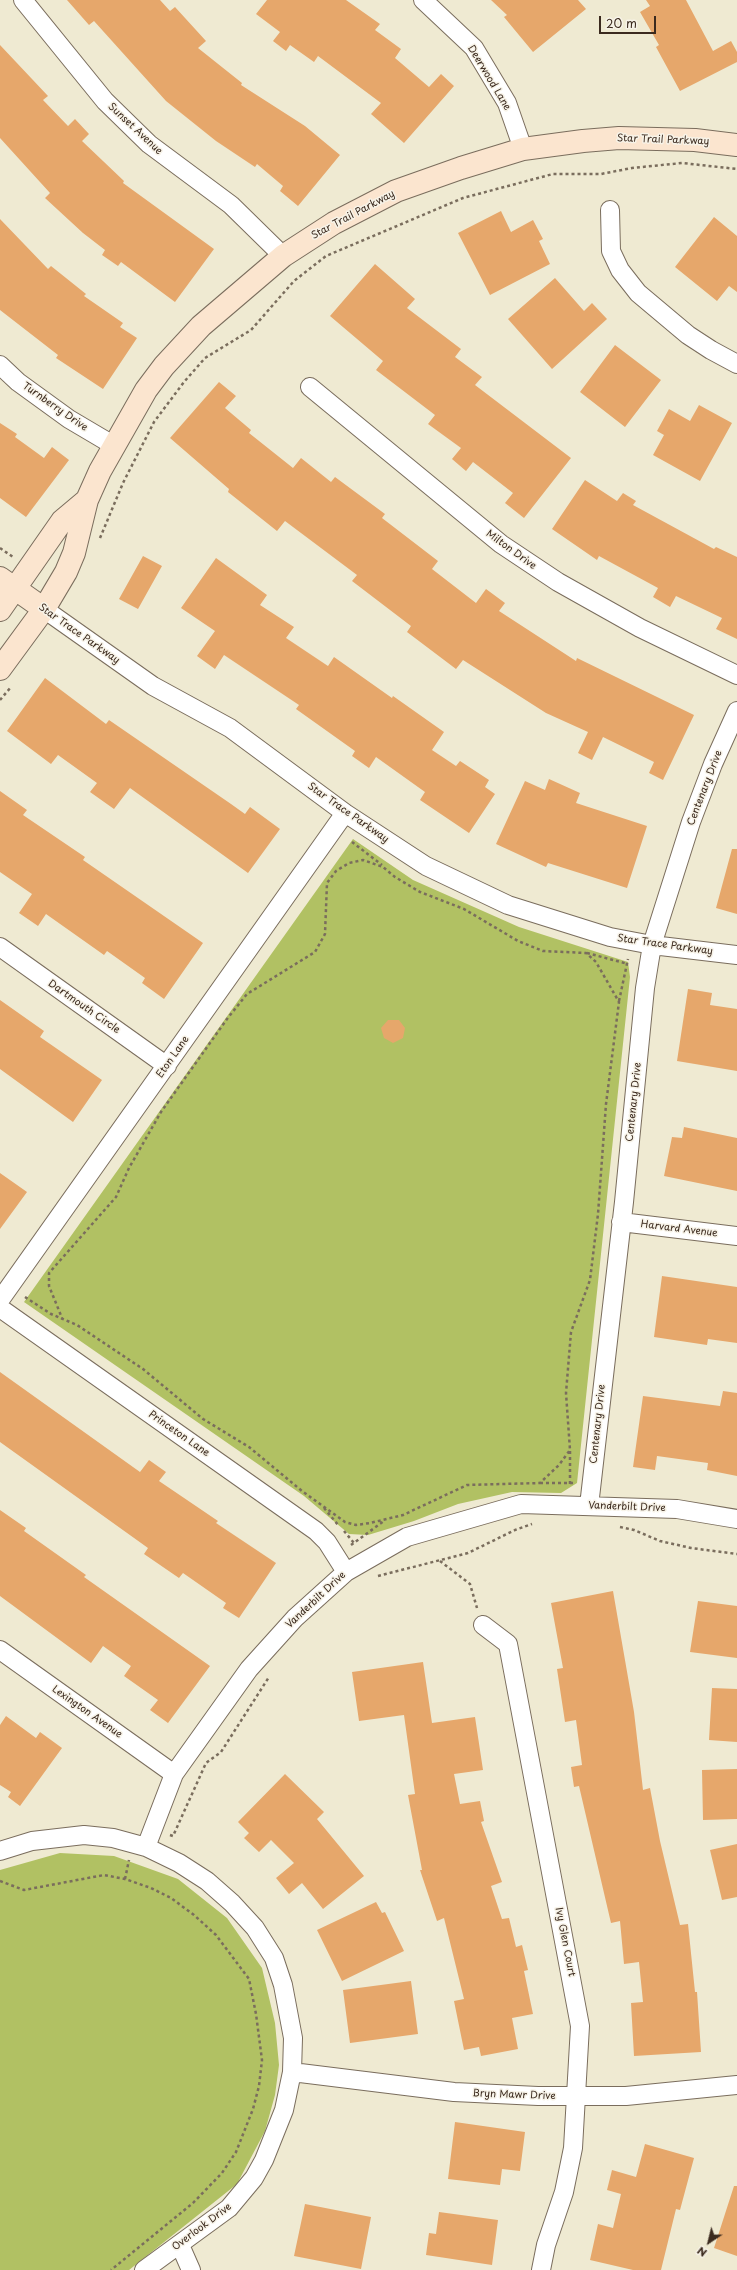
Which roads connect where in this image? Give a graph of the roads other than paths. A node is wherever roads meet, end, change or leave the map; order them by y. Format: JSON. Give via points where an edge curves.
{"nodes":[{"id":1,"x":23,"y":0,"type":"edge"},
{"id":2,"x":423,"y":0,"type":"edge"},
{"id":3,"x":737,"y":145,"type":"edge"},
{"id":4,"x":523,"y":149,"type":"junction"},
{"id":5,"x":610,"y":210,"type":"dead end"},
{"id":6,"x":283,"y":256,"type":"junction"},
{"id":7,"x":737,"y":364,"type":"edge"},
{"id":8,"x":0,"y":365,"type":"edge"},
{"id":9,"x":310,"y":387,"type":"dead end"},
{"id":10,"x":113,"y":445,"type":"junction"},
{"id":11,"x":87,"y":500,"type":"junction"},
{"id":12,"x":8,"y":583,"type":"edge"},
{"id":13,"x":44,"y":609,"type":"junction"},
{"id":14,"x":0,"y":610,"type":"edge"},
{"id":15,"x":737,"y":674,"type":"edge"},
{"id":16,"x":7,"y":676,"type":"edge"},
{"id":17,"x":737,"y":711,"type":"edge"},
{"id":18,"x":345,"y":813,"type":"junction"},
{"id":19,"x":652,"y":945,"type":"junction"},
{"id":20,"x":0,"y":947,"type":"edge"},
{"id":21,"x":737,"y":955,"type":"edge"},
{"id":22,"x":167,"y":1066,"type":"junction"},
{"id":23,"x":621,"y":1222,"type":"junction"},
{"id":24,"x":737,"y":1236,"type":"edge"},
{"id":25,"x":5,"y":1294,"type":"edge"},
{"id":26,"x":0,"y":1308,"type":"edge"},
{"id":27,"x":589,"y":1506,"type":"junction"},
{"id":28,"x":737,"y":1519,"type":"edge"},
{"id":29,"x":346,"y":1572,"type":"junction"},
{"id":30,"x":483,"y":1625,"type":"road end"},
{"id":31,"x":0,"y":1650,"type":"edge"},
{"id":32,"x":174,"y":1774,"type":"junction"},
{"id":33,"x":139,"y":1845,"type":"junction"},
{"id":34,"x":0,"y":1851,"type":"edge"},
{"id":35,"x":292,"y":2072,"type":"junction"},
{"id":36,"x":737,"y":2085,"type":"edge"},
{"id":37,"x":576,"y":2096,"type":"junction"},
{"id":38,"x":180,"y":2245,"type":"junction"},
{"id":39,"x":144,"y":2270,"type":"edge"},
{"id":40,"x":191,"y":2270,"type":"edge"},
{"id":41,"x":541,"y":2270,"type":"edge"}],
"edges":[{"from":1,"to":6,"type":"street","name":"Sunset Avenue","via":[[105,101],[143,139],[231,205]]},
{"from":2,"to":4,"type":"street","name":"Deerwood Lane","via":[[474,48],[507,103]]},
{"from":3,"to":4,"type":"street","name":"Star Trail Parkway","via":[[695,140],[619,138]]},
{"from":4,"to":6,"type":"street","name":"Star Trail Parkway","via":[[396,191],[334,223]]},
{"from":5,"to":7,"type":"street","via":[[611,251],[620,270],[638,293],[688,335]]},
{"from":6,"to":10,"type":"street","name":"Star Trail Parkway","via":[[201,326],[164,366],[139,401]]},
{"from":8,"to":10,"type":"street","name":"Turnberry Drive","via":[[18,382],[70,419]]},
{"from":9,"to":15,"type":"street","name":"Milton Drive","via":[[507,548],[558,582],[640,628]]},
{"from":10,"to":11,"type":"street","name":"Star Trail Parkway"},
{"from":11,"to":12,"type":"street","name":"Star Trail Parkway","via":[[62,521]]},
{"from":11,"to":13,"type":"street","name":"Star Trail Parkway","via":[[74,554]]},
{"from":12,"to":13,"type":"street","name":"Star Trace Parkway"},
{"from":12,"to":14,"type":"street","name":"Star Trail Parkway"},
{"from":13,"to":16,"type":"street","name":"Star Trail Parkway"},
{"from":13,"to":18,"type":"street","name":"Star Trace Parkway","via":[[153,686],[230,728]]},
{"from":17,"to":19,"type":"street","name":"Centenary Drive","via":[[691,822]]},
{"from":18,"to":19,"type":"street","name":"Star Trace Parkway","via":[[426,866],[508,905],[610,937]]},
{"from":18,"to":22,"type":"street","name":"Eton Lane"},
{"from":19,"to":21,"type":"street","name":"Star Trace Parkway"},
{"from":19,"to":23,"type":"street","name":"Centenary Drive","via":[[645,988]]},
{"from":20,"to":22,"type":"street","name":"Dartmouth Circle"},
{"from":22,"to":25,"type":"street","name":"Eton Lane"},
{"from":23,"to":24,"type":"street","name":"Harvard Avenue"},
{"from":23,"to":27,"type":"street","name":"Centenary Drive"},
{"from":26,"to":29,"type":"street","name":"Princeton Lane","via":[[316,1531]]},
{"from":27,"to":28,"type":"street","name":"Vanderbilt Drive","via":[[678,1509]]},
{"from":27,"to":29,"type":"street","name":"Vanderbilt Drive","via":[[521,1504],[407,1537]]},
{"from":29,"to":32,"type":"street","name":"Vanderbilt Drive","via":[[295,1618],[249,1669]]},
{"from":30,"to":37,"type":"street","name":"Ivy Glen Court","via":[[508,1644],[580,2026]]},
{"from":31,"to":32,"type":"street","name":"Lexington Avenue"},
{"from":32,"to":33,"type":"street","name":"Vanderbilt Drive","via":[[152,1830]]},
{"from":33,"to":34,"type":"street","name":"Overlook Drive","via":[[113,1838],[78,1835],[32,1841]]},
{"from":33,"to":35,"type":"street","name":"Overlook Drive","via":[[179,1863],[207,1882],[232,1902],[255,1928],[274,1958],[283,1985],[292,2038]]},
{"from":35,"to":37,"type":"street","name":"Bryn Mawr Drive","via":[[454,2092]]},
{"from":35,"to":38,"type":"street","name":"Overlook Drive","via":[[284,2110],[254,2178],[229,2208]]},
{"from":36,"to":37,"type":"street","name":"Bryn Mawr Drive","via":[[626,2096]]},
{"from":37,"to":41,"type":"street","name":"Ivy Glen Court","via":[[573,2148],[564,2192],[546,2245]]},
{"from":38,"to":39,"type":"street","name":"Overlook Drive"},
{"from":38,"to":40,"type":"street"}]}
